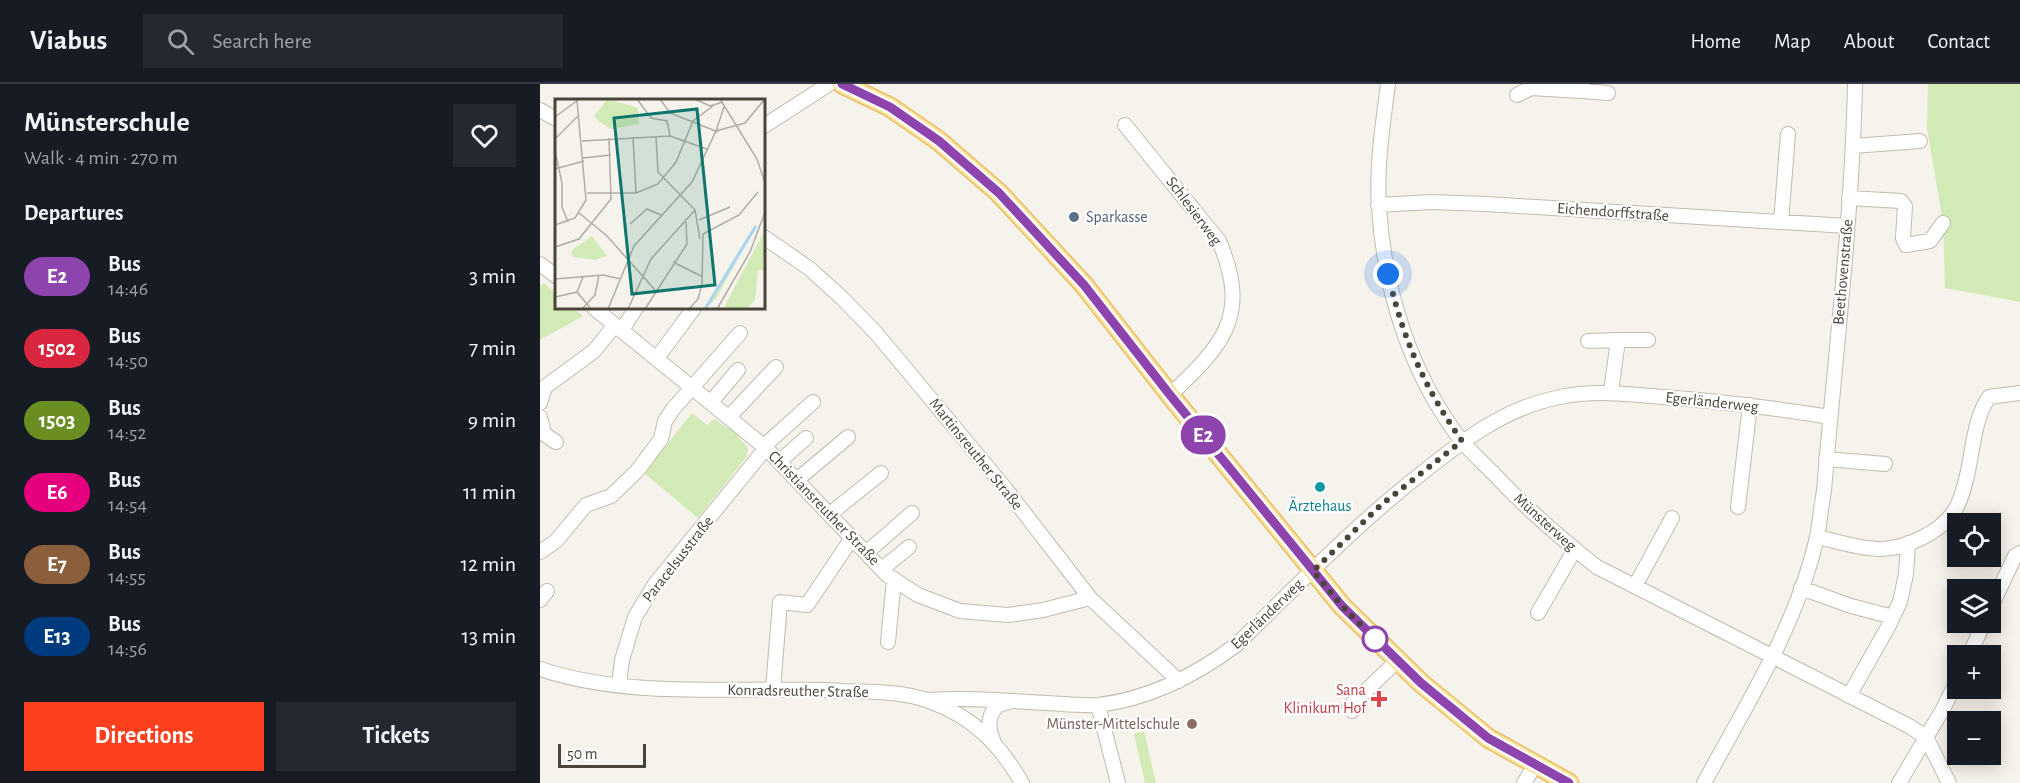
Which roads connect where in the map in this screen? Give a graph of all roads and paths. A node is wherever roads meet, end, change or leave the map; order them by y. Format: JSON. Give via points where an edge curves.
{"nodes":[{"id":1,"x":829,"y":84,"type":"edge"},
{"id":2,"x":842,"y":84,"type":"edge"},
{"id":3,"x":1388,"y":84,"type":"edge"},
{"id":4,"x":1855,"y":84,"type":"edge"},
{"id":5,"x":1582,"y":88,"type":"edge"},
{"id":6,"x":1608,"y":93,"type":"dead end"},
{"id":7,"x":1517,"y":95,"type":"dead end"},
{"id":8,"x":540,"y":110,"type":"edge"},
{"id":9,"x":555,"y":118,"type":"edge"},
{"id":10,"x":765,"y":125,"type":"edge"},
{"id":11,"x":1125,"y":125,"type":"dead end"},
{"id":12,"x":1788,"y":134,"type":"dead end"},
{"id":13,"x":1920,"y":141,"type":"dead end"},
{"id":14,"x":1853,"y":146,"type":"junction"},
{"id":15,"x":1849,"y":198,"type":"junction"},
{"id":16,"x":1378,"y":205,"type":"junction"},
{"id":17,"x":1781,"y":222,"type":"junction"},
{"id":18,"x":1942,"y":223,"type":"dead end"},
{"id":19,"x":1847,"y":226,"type":"junction"},
{"id":20,"x":765,"y":238,"type":"edge"},
{"id":21,"x":540,"y":264,"type":"edge"},
{"id":22,"x":555,"y":275,"type":"edge"},
{"id":23,"x":595,"y":309,"type":"edge"},
{"id":24,"x":635,"y":309,"type":"edge"},
{"id":25,"x":693,"y":309,"type":"edge"},
{"id":26,"x":619,"y":327,"type":"junction"},
{"id":27,"x":740,"y":333,"type":"dead end"},
{"id":28,"x":1618,"y":340,"type":"junction"},
{"id":29,"x":1648,"y":340,"type":"dead end"},
{"id":30,"x":1588,"y":341,"type":"dead end"},
{"id":31,"x":657,"y":358,"type":"junction"},
{"id":32,"x":776,"y":367,"type":"dead end"},
{"id":33,"x":738,"y":370,"type":"dead end"},
{"id":34,"x":692,"y":387,"type":"junction"},
{"id":35,"x":1611,"y":392,"type":"junction"},
{"id":36,"x":2020,"y":393,"type":"edge"},
{"id":37,"x":1170,"y":395,"type":"junction"},
{"id":38,"x":711,"y":402,"type":"junction"},
{"id":39,"x":813,"y":402,"type":"dead end"},
{"id":40,"x":540,"y":403,"type":"edge"},
{"id":41,"x":1750,"y":405,"type":"junction"},
{"id":42,"x":540,"y":417,"type":"edge"},
{"id":43,"x":729,"y":417,"type":"junction"},
{"id":44,"x":1830,"y":417,"type":"junction"},
{"id":45,"x":848,"y":437,"type":"dead end"},
{"id":46,"x":806,"y":438,"type":"dead end"},
{"id":47,"x":1462,"y":441,"type":"junction"},
{"id":48,"x":556,"y":442,"type":"dead end"},
{"id":49,"x":765,"y":447,"type":"junction"},
{"id":50,"x":1826,"y":459,"type":"junction"},
{"id":51,"x":780,"y":461,"type":"junction"},
{"id":52,"x":1885,"y":464,"type":"dead end"},
{"id":53,"x":881,"y":473,"type":"dead end"},
{"id":54,"x":798,"y":479,"type":"junction"},
{"id":55,"x":1738,"y":507,"type":"dead end"},
{"id":56,"x":912,"y":513,"type":"dead end"},
{"id":57,"x":830,"y":514,"type":"junction"},
{"id":58,"x":1672,"y":518,"type":"dead end"},
{"id":59,"x":1817,"y":537,"type":"junction"},
{"id":60,"x":852,"y":538,"type":"junction"},
{"id":61,"x":1908,"y":543,"type":"junction"},
{"id":62,"x":909,"y":547,"type":"dead end"},
{"id":63,"x":1575,"y":549,"type":"junction"},
{"id":64,"x":540,"y":552,"type":"edge"},
{"id":65,"x":866,"y":553,"type":"junction"},
{"id":66,"x":2020,"y":553,"type":"edge"},
{"id":67,"x":882,"y":569,"type":"junction"},
{"id":68,"x":1313,"y":571,"type":"junction"},
{"id":69,"x":894,"y":579,"type":"junction"},
{"id":70,"x":1635,"y":586,"type":"junction"},
{"id":71,"x":2001,"y":586,"type":"edge"},
{"id":72,"x":1801,"y":588,"type":"junction"},
{"id":73,"x":1090,"y":598,"type":"junction"},
{"id":74,"x":1538,"y":614,"type":"dead end"},
{"id":75,"x":1893,"y":617,"type":"junction"},
{"id":76,"x":888,"y":642,"type":"dead end"},
{"id":77,"x":1772,"y":657,"type":"junction"},
{"id":78,"x":1398,"y":660,"type":"junction"},
{"id":79,"x":540,"y":669,"type":"edge"},
{"id":80,"x":1179,"y":681,"type":"junction"},
{"id":81,"x":619,"y":685,"type":"junction"},
{"id":82,"x":773,"y":690,"type":"junction"},
{"id":83,"x":1849,"y":696,"type":"junction"},
{"id":84,"x":1947,"y":699,"type":"edge"},
{"id":85,"x":928,"y":700,"type":"junction"},
{"id":86,"x":1014,"y":701,"type":"junction"},
{"id":87,"x":1098,"y":705,"type":"junction"},
{"id":88,"x":1352,"y":711,"type":"dead end"},
{"id":89,"x":1926,"y":737,"type":"junction"},
{"id":90,"x":994,"y":741,"type":"junction"},
{"id":91,"x":1535,"y":765,"type":"junction"},
{"id":92,"x":1022,"y":783,"type":"edge"},
{"id":93,"x":1118,"y":783,"type":"edge"},
{"id":94,"x":1524,"y":783,"type":"edge"},
{"id":95,"x":1569,"y":783,"type":"edge"},
{"id":96,"x":1704,"y":783,"type":"edge"},
{"id":97,"x":1899,"y":783,"type":"edge"},
{"id":98,"x":1949,"y":783,"type":"edge"}],
"edges":[{"from":1,"to":10,"type":"street"},
{"from":2,"to":37,"type":"main road","via":[[890,107],[939,141],[999,193],[1084,285]]},
{"from":3,"to":16,"type":"street","name":"Münsterweg"},
{"from":4,"to":14,"type":"street","name":"Beethovenstraße"},
{"from":5,"to":6,"type":"street"},
{"from":5,"to":7,"type":"street","via":[[1531,88]]},
{"from":8,"to":9,"type":"street"},
{"from":11,"to":37,"type":"street","name":"Schlesierweg","via":[[1220,241],[1232,285],[1229,322],[1221,340]]},
{"from":12,"to":17,"type":"street"},
{"from":13,"to":14,"type":"street"},
{"from":14,"to":15,"type":"street","name":"Beethovenstraße"},
{"from":15,"to":18,"type":"street","via":[[1901,201],[1905,206],[1906,244],[1930,241]]},
{"from":15,"to":19,"type":"street","name":"Beethovenstraße"},
{"from":16,"to":17,"type":"street","name":"Eichendorffstraße","via":[[1431,202]]},
{"from":16,"to":47,"type":"street","name":"Münsterweg","via":[[1388,274],[1407,341],[1432,397]]},
{"from":17,"to":19,"type":"street","name":"Eichendorffstraße"},
{"from":19,"to":44,"type":"street","name":"Beethovenstraße"},
{"from":20,"to":73,"type":"street","name":"Martinsreuther Straße","via":[[810,269],[876,333]]},
{"from":21,"to":22,"type":"street"},
{"from":23,"to":26,"type":"street","name":"Christiansreuther Straße"},
{"from":24,"to":26,"type":"street"},
{"from":25,"to":31,"type":"street"},
{"from":26,"to":31,"type":"street","name":"Christiansreuther Straße"},
{"from":26,"to":40,"type":"street","via":[[545,387]]},
{"from":27,"to":34,"type":"street"},
{"from":28,"to":29,"type":"street"},
{"from":28,"to":30,"type":"street"},
{"from":28,"to":35,"type":"street"},
{"from":31,"to":34,"type":"street","name":"Christiansreuther Straße"},
{"from":32,"to":43,"type":"street"},
{"from":33,"to":38,"type":"street"},
{"from":34,"to":38,"type":"street","name":"Christiansreuther Straße"},
{"from":34,"to":64,"type":"street","via":[[665,421],[661,440],[637,471],[611,496],[586,506],[556,541]]},
{"from":35,"to":41,"type":"street","name":"Egerländerweg"},
{"from":35,"to":47,"type":"street","name":"Egerländerweg","via":[[1559,397],[1534,404]]},
{"from":36,"to":61,"type":"street","via":[[1989,397],[1955,511],[1946,522]]},
{"from":37,"to":68,"type":"main road"},
{"from":38,"to":43,"type":"street","name":"Christiansreuther Straße"},
{"from":39,"to":49,"type":"street","name":"Paracelsusstraße"},
{"from":41,"to":44,"type":"street","name":"Egerländerweg"},
{"from":41,"to":55,"type":"street"},
{"from":42,"to":48,"type":"street","via":[[544,434]]},
{"from":43,"to":49,"type":"street","name":"Christiansreuther Straße"},
{"from":44,"to":50,"type":"street","name":"Beethovenstraße"},
{"from":45,"to":54,"type":"street"},
{"from":46,"to":51,"type":"street"},
{"from":47,"to":63,"type":"street","name":"Münsterweg","via":[[1513,494]]},
{"from":47,"to":68,"type":"street","name":"Egerländerweg","via":[[1381,505]]},
{"from":49,"to":51,"type":"street","name":"Christiansreuther Straße"},
{"from":49,"to":81,"type":"street","name":"Paracelsusstraße","via":[[655,584],[635,617]]},
{"from":50,"to":52,"type":"street"},
{"from":50,"to":59,"type":"street","name":"Beethovenstraße"},
{"from":51,"to":54,"type":"street","name":"Christiansreuther Straße"},
{"from":53,"to":57,"type":"street"},
{"from":54,"to":57,"type":"street","name":"Christiansreuther Straße"},
{"from":56,"to":65,"type":"street"},
{"from":57,"to":60,"type":"street","name":"Christiansreuther Straße"},
{"from":58,"to":70,"type":"street"},
{"from":59,"to":61,"type":"street","via":[[1880,549]]},
{"from":59,"to":72,"type":"street","name":"Beethovenstraße"},
{"from":60,"to":65,"type":"street","name":"Christiansreuther Straße"},
{"from":60,"to":82,"type":"street","via":[[807,605],[780,602]]},
{"from":61,"to":75,"type":"street","via":[[1904,590]]},
{"from":62,"to":67,"type":"street"},
{"from":63,"to":70,"type":"street","name":"Münsterweg","via":[[1597,567]]},
{"from":63,"to":74,"type":"street"},
{"from":65,"to":67,"type":"street","name":"Christiansreuther Straße"},
{"from":66,"to":71,"type":"street"},
{"from":67,"to":69,"type":"street","name":"Christiansreuther Straße"},
{"from":68,"to":78,"type":"main road","via":[[1342,606]]},
{"from":68,"to":80,"type":"street","name":"Egerländerweg","via":[[1236,645]]},
{"from":69,"to":73,"type":"street","name":"Christiansreuther Straße","via":[[918,595],[960,611],[1008,615]]},
{"from":69,"to":76,"type":"street"},
{"from":70,"to":77,"type":"street","name":"Münsterweg"},
{"from":72,"to":75,"type":"street"},
{"from":72,"to":77,"type":"street","name":"Beethovenstraße"},
{"from":73,"to":80,"type":"street","name":"Martinsreuther Straße"},
{"from":75,"to":83,"type":"street"},
{"from":77,"to":83,"type":"street","name":"Münsterweg"},
{"from":77,"to":96,"type":"street","name":"Beethovenstraße"},
{"from":78,"to":88,"type":"street","via":[[1349,707]]},
{"from":78,"to":91,"type":"main road","via":[[1488,738]]},
{"from":79,"to":81,"type":"street","name":"Konradsreuther Straße","via":[[564,677]]},
{"from":80,"to":87,"type":"street","name":"Egerländerweg","via":[[1139,696]]},
{"from":81,"to":82,"type":"street","name":"Konradsreuther Straße"},
{"from":82,"to":85,"type":"street","name":"Konradsreuther Straße","via":[[900,694]]},
{"from":83,"to":89,"type":"street","name":"Münsterweg"},
{"from":84,"to":89,"type":"street"},
{"from":85,"to":86,"type":"street","name":"Egerländerweg"},
{"from":85,"to":90,"type":"street","name":"Konradsreuther Straße","via":[[978,727]]},
{"from":86,"to":87,"type":"street","name":"Egerländerweg"},
{"from":86,"to":90,"type":"street","via":[[998,705],[991,714],[989,730]]},
{"from":87,"to":93,"type":"street"},
{"from":89,"to":97,"type":"street"},
{"from":89,"to":98,"type":"street"},
{"from":90,"to":92,"type":"street","name":"Konradsreuther Straße"},
{"from":91,"to":94,"type":"street"},
{"from":91,"to":95,"type":"main road"}]}
